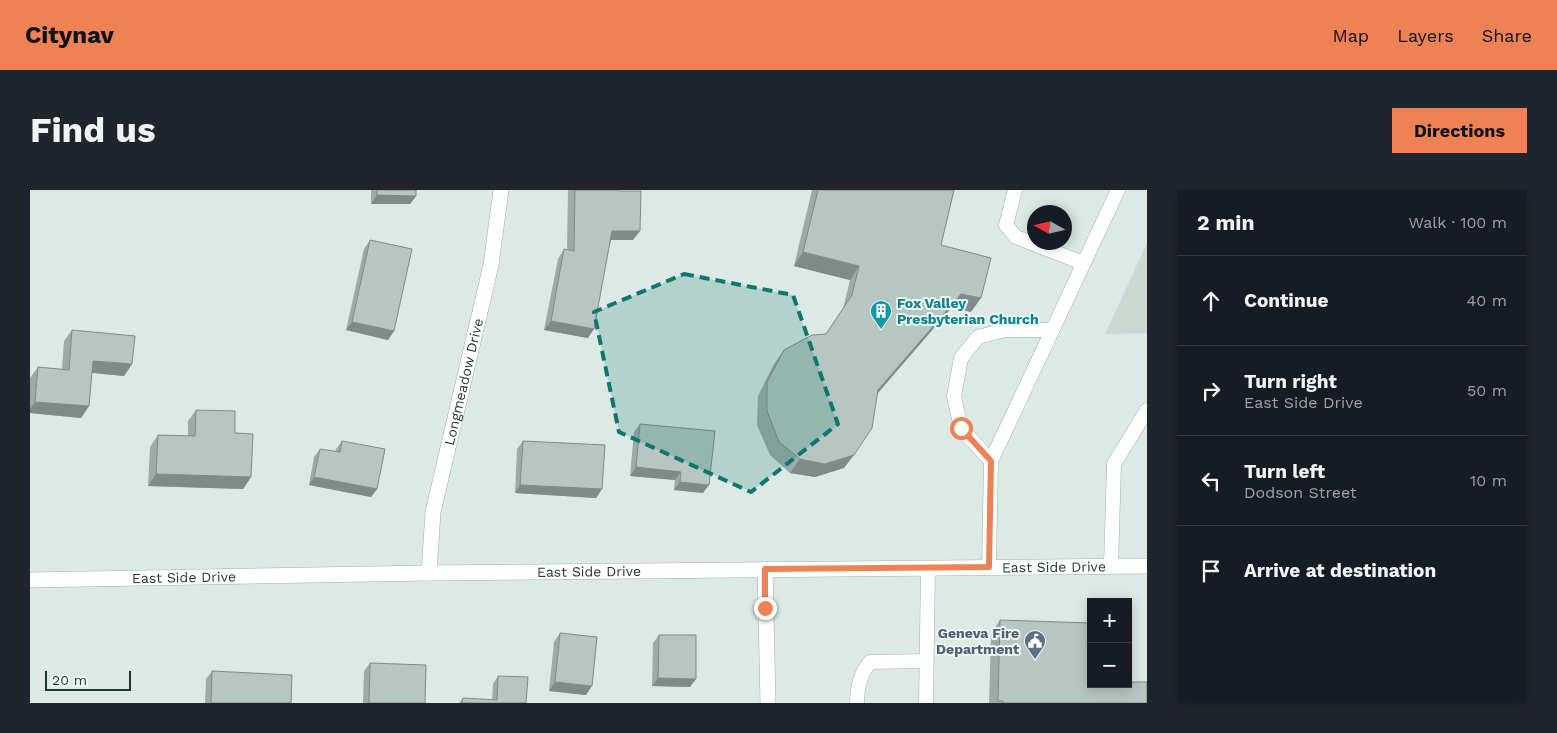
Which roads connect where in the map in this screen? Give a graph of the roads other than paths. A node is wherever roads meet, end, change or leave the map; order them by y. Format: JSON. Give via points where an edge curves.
{"nodes":[{"id":1,"x":502,"y":190,"type":"edge"},
{"id":2,"x":1015,"y":190,"type":"edge"},
{"id":3,"x":1118,"y":190,"type":"edge"},
{"id":4,"x":1083,"y":264,"type":"junction"},
{"id":5,"x":1052,"y":330,"type":"junction"},
{"id":6,"x":1147,"y":410,"type":"edge"},
{"id":7,"x":991,"y":461,"type":"junction"},
{"id":8,"x":1111,"y":566,"type":"junction"},
{"id":9,"x":1147,"y":566,"type":"edge"},
{"id":10,"x":989,"y":567,"type":"junction"},
{"id":11,"x":928,"y":568,"type":"junction"},
{"id":12,"x":765,"y":569,"type":"junction"},
{"id":13,"x":429,"y":573,"type":"junction"},
{"id":14,"x":30,"y":580,"type":"edge"},
{"id":15,"x":926,"y":661,"type":"junction"},
{"id":16,"x":768,"y":703,"type":"edge"},
{"id":17,"x":857,"y":703,"type":"edge"},
{"id":18,"x":926,"y":703,"type":"edge"}],
"edges":[{"from":1,"to":13,"type":"street","name":"Longmeadow Drive","via":[[491,265],[433,512]]},
{"from":2,"to":4,"type":"lane","via":[[1006,225],[1016,237]]},
{"from":3,"to":4,"type":"lane"},
{"from":4,"to":5,"type":"lane"},
{"from":5,"to":7,"type":"lane"},
{"from":5,"to":7,"type":"lane","via":[[1005,330],[978,337],[961,358],[954,396],[961,428]]},
{"from":6,"to":8,"type":"lane","via":[[1114,464]]},
{"from":7,"to":10,"type":"lane"},
{"from":8,"to":9,"type":"street","name":"East Side Drive"},
{"from":8,"to":10,"type":"street","name":"East Side Drive"},
{"from":10,"to":11,"type":"street","name":"East Side Drive"},
{"from":11,"to":12,"type":"street","name":"East Side Drive"},
{"from":11,"to":15,"type":"lane"},
{"from":12,"to":13,"type":"street","name":"East Side Drive"},
{"from":12,"to":16,"type":"street"},
{"from":13,"to":14,"type":"street","name":"East Side Drive"},
{"from":15,"to":17,"type":"lane","via":[[870,662],[863,670]]},
{"from":15,"to":18,"type":"lane"}]}
